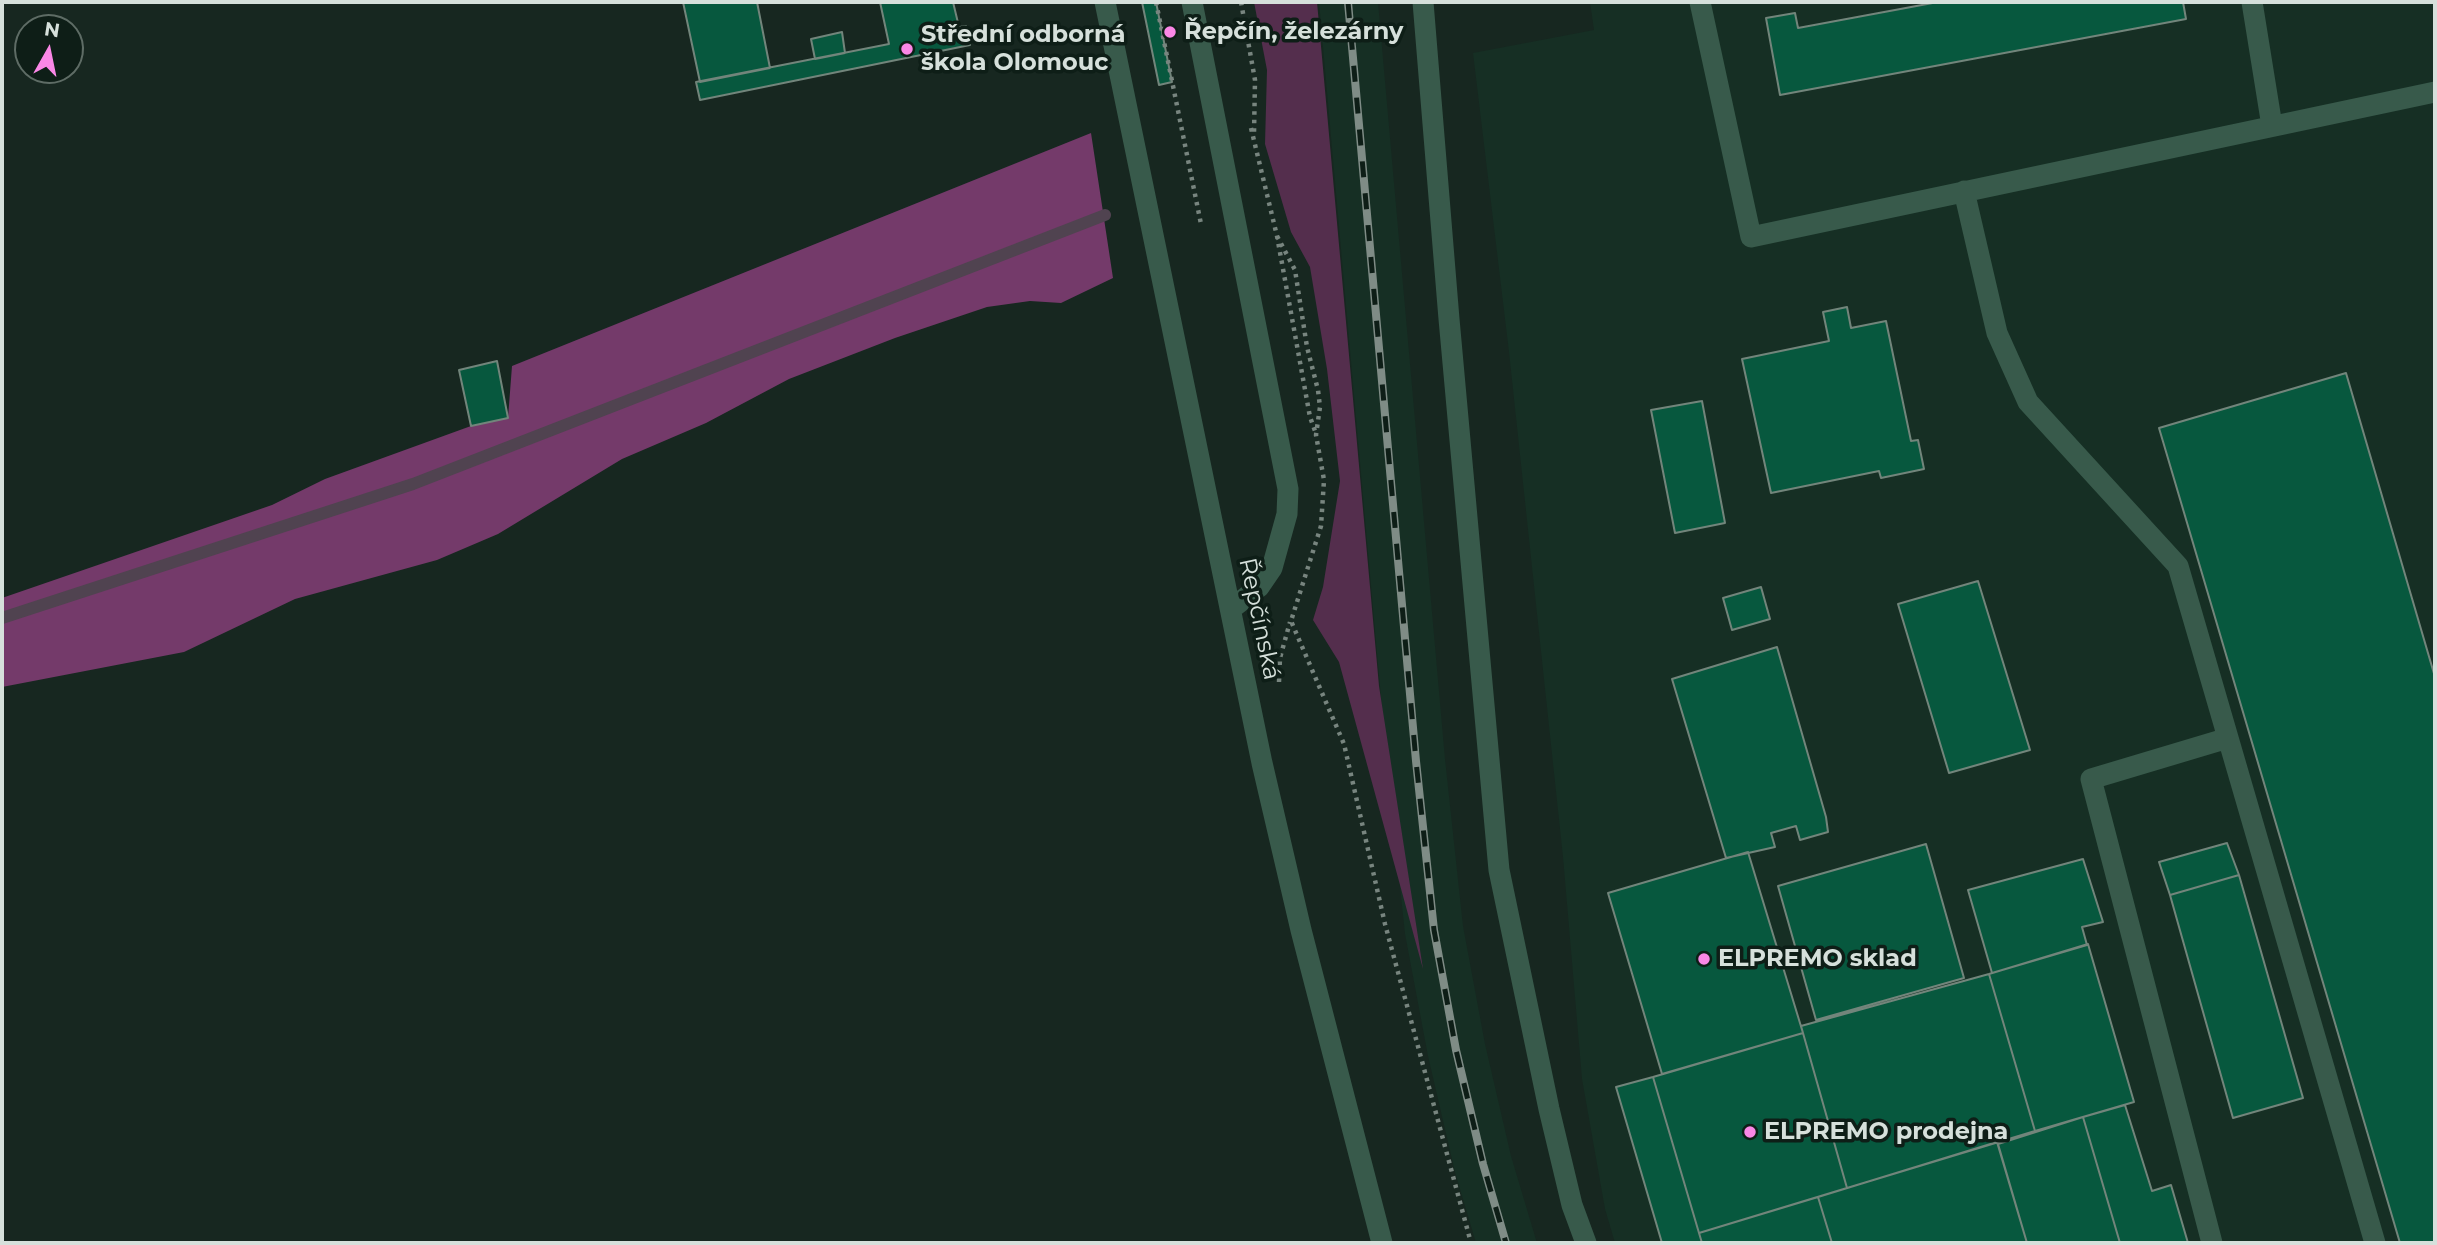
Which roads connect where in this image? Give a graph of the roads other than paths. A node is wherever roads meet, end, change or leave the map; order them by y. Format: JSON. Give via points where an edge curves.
{"nodes":[{"id":1,"x":1105,"y":2,"type":"edge"},
{"id":2,"x":1192,"y":2,"type":"edge"},
{"id":3,"x":1423,"y":2,"type":"edge"},
{"id":4,"x":1700,"y":2,"type":"edge"},
{"id":5,"x":2252,"y":2,"type":"edge"},
{"id":6,"x":2435,"y":92,"type":"edge"},
{"id":7,"x":2272,"y":126,"type":"junction"},
{"id":8,"x":1964,"y":191,"type":"junction"},
{"id":9,"x":1231,"y":609,"type":"junction"},
{"id":10,"x":2228,"y":738,"type":"junction"},
{"id":11,"x":1382,"y":1243,"type":"edge"},
{"id":12,"x":1586,"y":1243,"type":"edge"},
{"id":13,"x":2212,"y":1243,"type":"edge"},
{"id":14,"x":2375,"y":1243,"type":"edge"}],
"edges":[{"from":1,"to":9,"type":"street","name":"Řepčínská"},
{"from":2,"to":9,"type":"street","via":[[1288,489],[1285,526],[1272,568],[1259,587]]},
{"from":3,"to":12,"type":"street","via":[[1499,870],[1552,1123]]},
{"from":4,"to":8,"type":"street","via":[[1751,236]]},
{"from":5,"to":7,"type":"street"},
{"from":6,"to":7,"type":"street"},
{"from":7,"to":8,"type":"street"},
{"from":8,"to":10,"type":"street","via":[[1997,333],[2028,402],[2178,566]]},
{"from":9,"to":11,"type":"street","name":"Řepčínská","via":[[1301,930]]},
{"from":10,"to":13,"type":"street","via":[[2091,779]]},
{"from":10,"to":14,"type":"street"}]}
